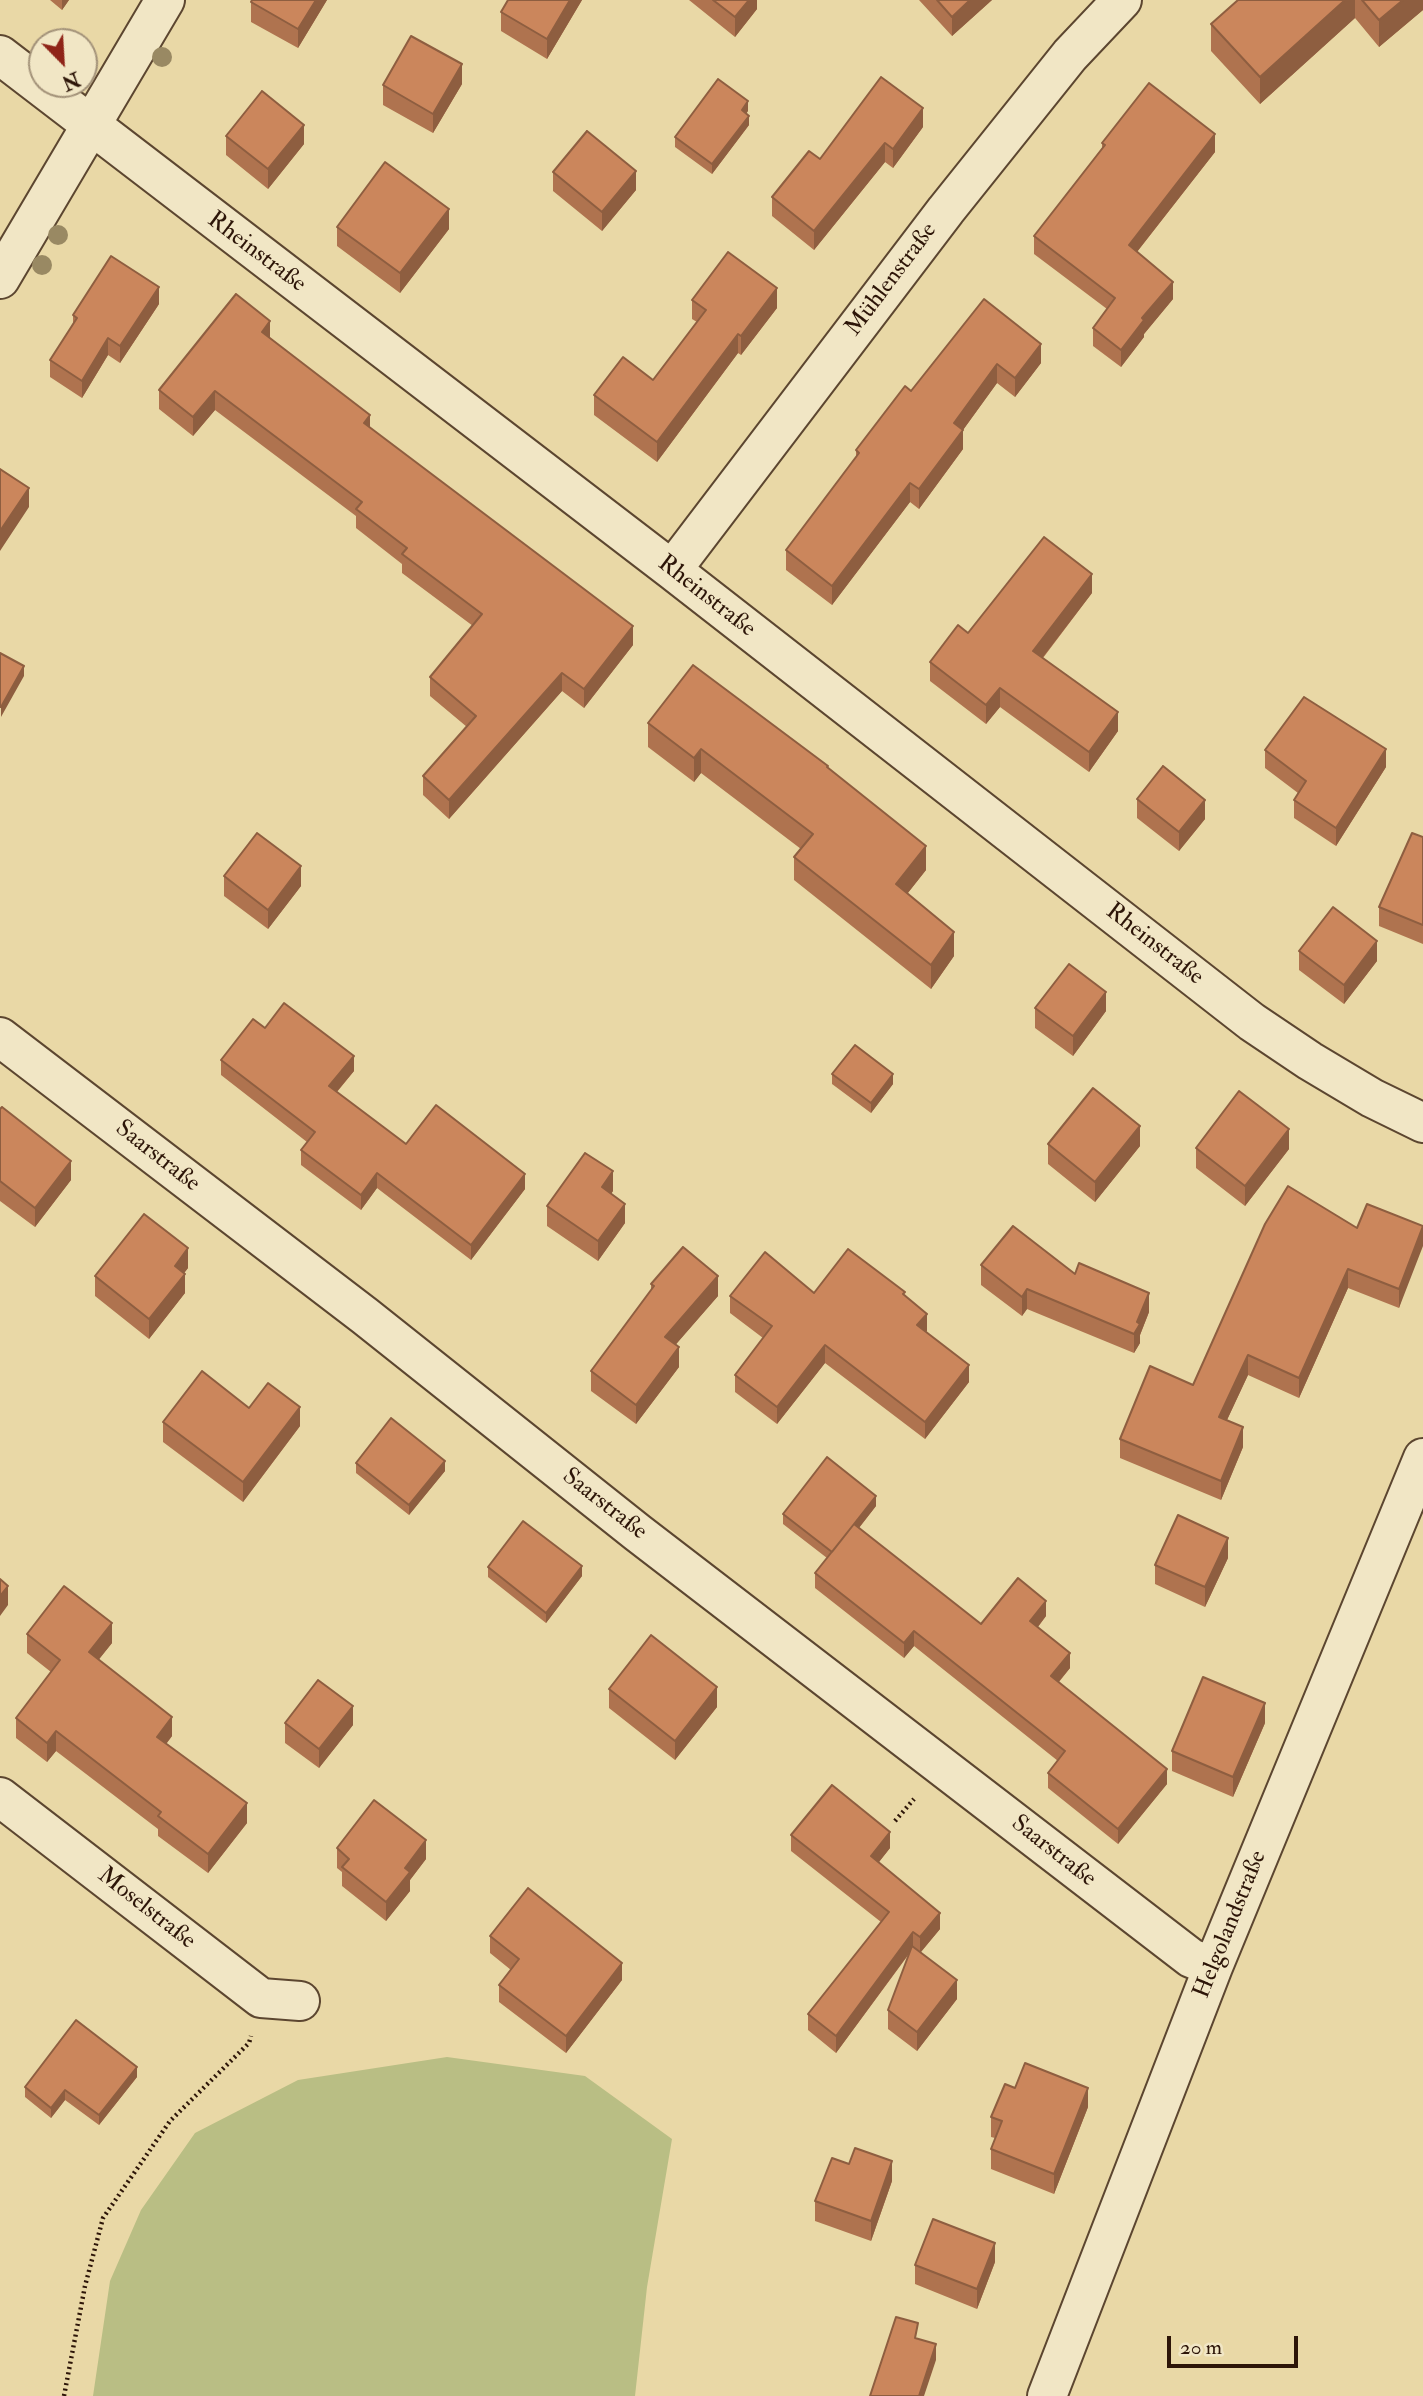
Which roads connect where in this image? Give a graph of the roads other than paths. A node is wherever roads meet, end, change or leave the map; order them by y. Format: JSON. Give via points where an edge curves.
{"nodes":[{"id":1,"x":165,"y":0,"type":"edge"},
{"id":2,"x":1122,"y":0,"type":"edge"},
{"id":3,"x":0,"y":55,"type":"edge"},
{"id":4,"x":91,"y":126,"type":"junction"},
{"id":5,"x":0,"y":279,"type":"edge"},
{"id":6,"x":672,"y":570,"type":"junction"},
{"id":7,"x":0,"y":1037,"type":"edge"},
{"id":8,"x":1423,"y":1123,"type":"edge"},
{"id":9,"x":1423,"y":1458,"type":"edge"},
{"id":10,"x":0,"y":1797,"type":"edge"},
{"id":11,"x":1213,"y":1967,"type":"junction"},
{"id":12,"x":300,"y":2001,"type":"dead end"},
{"id":13,"x":1047,"y":2396,"type":"edge"}],
"edges":[{"from":1,"to":4,"type":"street"},
{"from":2,"to":6,"type":"street","name":"Mühlenstraße","via":[[1070,55],[946,210]]},
{"from":3,"to":4,"type":"street","name":"Rheinstraße"},
{"from":4,"to":5,"type":"street"},
{"from":4,"to":6,"type":"street","name":"Rheinstraße"},
{"from":6,"to":8,"type":"street","name":"Rheinstraße","via":[[1252,1022],[1310,1062]]},
{"from":7,"to":11,"type":"street","name":"Saarstraße","via":[[1191,1958]]},
{"from":9,"to":11,"type":"street","name":"Helgolandstraße"},
{"from":10,"to":12,"type":"street","name":"Moselstraße","via":[[261,1998]]},
{"from":11,"to":13,"type":"street","name":"Helgolandstraße"}]}
